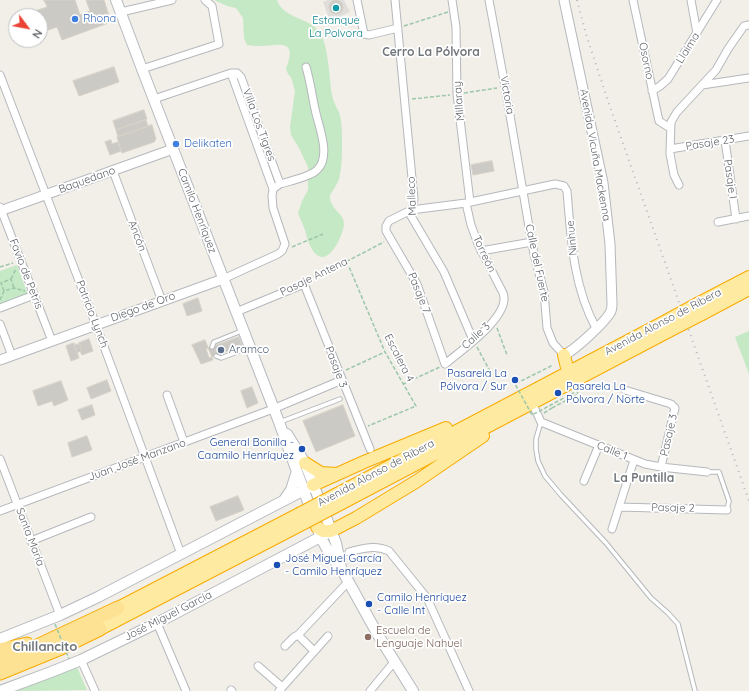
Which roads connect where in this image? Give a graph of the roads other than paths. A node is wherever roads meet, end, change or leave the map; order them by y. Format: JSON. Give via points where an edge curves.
{"nodes":[{"id":1,"x":116,"y":0,"type":"edge"},
{"id":2,"x":172,"y":0,"type":"edge"},
{"id":3,"x":205,"y":0,"type":"edge"},
{"id":4,"x":357,"y":0,"type":"edge"},
{"id":5,"x":395,"y":0,"type":"edge"},
{"id":6,"x":452,"y":0,"type":"edge"},
{"id":7,"x":489,"y":0,"type":"edge"},
{"id":8,"x":564,"y":0,"type":"edge"},
{"id":9,"x":633,"y":0,"type":"edge"},
{"id":10,"x":691,"y":0,"type":"edge"},
{"id":11,"x":717,"y":0,"type":"edge"},
{"id":12,"x":121,"y":12,"type":"junction"},
{"id":13,"x":749,"y":25,"type":"edge"},
{"id":14,"x":398,"y":28,"type":"junction"},
{"id":15,"x":697,"y":33,"type":"junction"},
{"id":16,"x":306,"y":67,"type":"dead end"},
{"id":17,"x":142,"y":69,"type":"junction"},
{"id":18,"x":231,"y":73,"type":"junction"},
{"id":19,"x":0,"y":75,"type":"edge"},
{"id":20,"x":749,"y":78,"type":"edge"},
{"id":21,"x":701,"y":85,"type":"junction"},
{"id":22,"x":652,"y":91,"type":"junction"},
{"id":23,"x":8,"y":95,"type":"junction"},
{"id":24,"x":0,"y":98,"type":"edge"},
{"id":25,"x":154,"y":99,"type":"junction"},
{"id":26,"x":670,"y":128,"type":"junction"},
{"id":27,"x":749,"y":136,"type":"edge"},
{"id":28,"x":725,"y":140,"type":"junction"},
{"id":29,"x":670,"y":149,"type":"junction"},
{"id":30,"x":174,"y":150,"type":"junction"},
{"id":31,"x":113,"y":171,"type":"junction"},
{"id":32,"x":280,"y":184,"type":"junction"},
{"id":33,"x":679,"y":185,"type":"dead end"},
{"id":34,"x":274,"y":189,"type":"junction"},
{"id":35,"x":523,"y":190,"type":"junction"},
{"id":36,"x":46,"y":195,"type":"junction"},
{"id":37,"x":468,"y":202,"type":"junction"},
{"id":38,"x":1,"y":210,"type":"edge"},
{"id":39,"x":411,"y":210,"type":"junction"},
{"id":40,"x":749,"y":216,"type":"edge"},
{"id":41,"x":736,"y":219,"type":"junction"},
{"id":42,"x":718,"y":222,"type":"dead end"},
{"id":43,"x":532,"y":242,"type":"junction"},
{"id":44,"x":284,"y":249,"type":"joint"},
{"id":45,"x":481,"y":251,"type":"junction"},
{"id":46,"x":749,"y":277,"type":"edge"},
{"id":47,"x":223,"y":279,"type":"junction"},
{"id":48,"x":304,"y":284,"type":"joint"},
{"id":49,"x":749,"y":290,"type":"edge"},
{"id":50,"x":34,"y":294,"type":"junction"},
{"id":51,"x":162,"y":301,"type":"junction"},
{"id":52,"x":503,"y":305,"type":"joint"},
{"id":53,"x":0,"y":308,"type":"edge"},
{"id":54,"x":700,"y":309,"type":"junction"},
{"id":55,"x":236,"y":312,"type":"junction"},
{"id":56,"x":0,"y":324,"type":"edge"},
{"id":57,"x":96,"y":324,"type":"junction"},
{"id":58,"x":668,"y":326,"type":"junction"},
{"id":59,"x":596,"y":328,"type":"junction"},
{"id":60,"x":238,"y":332,"type":"junction"},
{"id":61,"x":474,"y":340,"type":"junction"},
{"id":62,"x":52,"y":341,"type":"junction"},
{"id":63,"x":212,"y":347,"type":"dead end"},
{"id":64,"x":244,"y":350,"type":"junction"},
{"id":65,"x":564,"y":355,"type":"junction"},
{"id":66,"x":12,"y":356,"type":"junction"},
{"id":67,"x":216,"y":356,"type":"dead end"},
{"id":68,"x":0,"y":360,"type":"edge"},
{"id":69,"x":445,"y":364,"type":"joint"},
{"id":70,"x":568,"y":372,"type":"junction"},
{"id":71,"x":340,"y":377,"type":"junction"},
{"id":72,"x":625,"y":390,"type":"dead end"},
{"id":73,"x":167,"y":395,"type":"dead end"},
{"id":74,"x":340,"y":399,"type":"dead end"},
{"id":75,"x":512,"y":401,"type":"junction"},
{"id":76,"x":528,"y":405,"type":"junction"},
{"id":77,"x":273,"y":409,"type":"junction"},
{"id":78,"x":541,"y":418,"type":"junction"},
{"id":79,"x":279,"y":422,"type":"junction"},
{"id":80,"x":184,"y":442,"type":"junction"},
{"id":81,"x":599,"y":445,"type":"junction"},
{"id":82,"x":370,"y":449,"type":"dead end"},
{"id":83,"x":145,"y":456,"type":"junction"},
{"id":84,"x":0,"y":459,"type":"edge"},
{"id":85,"x":634,"y":460,"type":"junction"},
{"id":86,"x":301,"y":467,"type":"junction"},
{"id":87,"x":661,"y":467,"type":"junction"},
{"id":88,"x":707,"y":472,"type":"joint"},
{"id":89,"x":338,"y":474,"type":"junction"},
{"id":90,"x":584,"y":481,"type":"dead end"},
{"id":91,"x":312,"y":491,"type":"junction"},
{"id":92,"x":340,"y":498,"type":"junction"},
{"id":93,"x":283,"y":501,"type":"junction"},
{"id":94,"x":17,"y":504,"type":"junction"},
{"id":95,"x":618,"y":507,"type":"junction"},
{"id":96,"x":727,"y":510,"type":"joint"},
{"id":97,"x":0,"y":511,"type":"edge"},
{"id":98,"x":91,"y":517,"type":"dead end"},
{"id":99,"x":301,"y":519,"type":"junction"},
{"id":100,"x":612,"y":529,"type":"dead end"},
{"id":101,"x":331,"y":531,"type":"junction"},
{"id":102,"x":319,"y":532,"type":"junction"},
{"id":103,"x":31,"y":540,"type":"junction"},
{"id":104,"x":349,"y":552,"type":"dead end"},
{"id":105,"x":182,"y":554,"type":"junction"},
{"id":106,"x":342,"y":570,"type":"junction"},
{"id":107,"x":348,"y":582,"type":"junction"},
{"id":108,"x":118,"y":608,"type":"joint"},
{"id":109,"x":58,"y":619,"type":"junction"},
{"id":110,"x":157,"y":623,"type":"junction"},
{"id":111,"x":100,"y":629,"type":"joint"},
{"id":112,"x":70,"y":632,"type":"junction"},
{"id":113,"x":298,"y":635,"type":"junction"},
{"id":114,"x":328,"y":636,"type":"dead end"},
{"id":115,"x":0,"y":639,"type":"edge"},
{"id":116,"x":285,"y":646,"type":"dead end"},
{"id":117,"x":0,"y":650,"type":"edge"},
{"id":118,"x":314,"y":651,"type":"junction"},
{"id":119,"x":37,"y":658,"type":"junction"},
{"id":120,"x":81,"y":660,"type":"junction"},
{"id":121,"x":0,"y":662,"type":"edge"},
{"id":122,"x":394,"y":662,"type":"junction"},
{"id":123,"x":258,"y":666,"type":"dead end"},
{"id":124,"x":0,"y":673,"type":"edge"},
{"id":125,"x":0,"y":678,"type":"edge"},
{"id":126,"x":280,"y":689,"type":"edge"},
{"id":127,"x":0,"y":691,"type":"edge"},
{"id":128,"x":95,"y":691,"type":"edge"},
{"id":129,"x":186,"y":691,"type":"edge"},
{"id":130,"x":370,"y":691,"type":"edge"},
{"id":131,"x":413,"y":691,"type":"edge"},
{"id":132,"x":469,"y":691,"type":"edge"},
{"id":133,"x":695,"y":691,"type":"edge"}],
"edges":[{"from":1,"to":12,"type":"main road","name":"Camilo Henríquez"},
{"from":2,"to":12,"type":"street"},
{"from":3,"to":17,"type":"street","via":[[212,6],[220,41],[218,45]]},
{"from":4,"to":14,"type":"street","via":[[364,34]]},
{"from":5,"to":14,"type":"street","name":"Malleco"},
{"from":6,"to":37,"type":"street","name":"Millaray","via":[[457,94]]},
{"from":7,"to":35,"type":"street","name":"Victoria"},
{"from":8,"to":59,"type":"street","name":"Avenida Vicuña Mackenna","via":[[603,183],[610,244],[611,311]]},
{"from":9,"to":22,"type":"street","name":"Osorno"},
{"from":10,"to":15,"type":"street"},
{"from":11,"to":15,"type":"street","name":"Llaima"},
{"from":12,"to":17,"type":"main road","name":"Camilo Henríquez"},
{"from":13,"to":21,"type":"street","via":[[744,26],[716,70]]},
{"from":14,"to":39,"type":"street","name":"Malleco","via":[[414,201]]},
{"from":15,"to":22,"type":"street","name":"Llaima","via":[[668,79]]},
{"from":16,"to":32,"type":"street","via":[[322,132],[322,164],[313,174]]},
{"from":17,"to":25,"type":"main road","name":"Camilo Henríquez"},
{"from":18,"to":25,"type":"street"},
{"from":18,"to":32,"type":"street","name":"Villa Los Tigres","via":[[237,73],[241,77]]},
{"from":18,"to":34,"type":"street","name":"Villa Los Tigres"},
{"from":19,"to":23,"type":"street","name":"Patricio Lynch"},
{"from":20,"to":21,"type":"street"},
{"from":21,"to":26,"type":"street","via":[[677,112]]},
{"from":22,"to":26,"type":"street","name":"Osorno","via":[[659,121]]},
{"from":23,"to":24,"type":"street"},
{"from":23,"to":36,"type":"street","name":"Patricio Lynch"},
{"from":25,"to":30,"type":"main road","name":"Camilo Henríquez"},
{"from":26,"to":29,"type":"street"},
{"from":27,"to":28,"type":"street","name":"Pasaje 23"},
{"from":28,"to":29,"type":"street","name":"Pasaje 23"},
{"from":28,"to":41,"type":"street","name":"Pasaje I"},
{"from":29,"to":33,"type":"street"},
{"from":30,"to":31,"type":"street","name":"Baquedano"},
{"from":30,"to":47,"type":"main road","name":"Camilo Henríquez"},
{"from":31,"to":36,"type":"street","name":"Baquedano"},
{"from":31,"to":51,"type":"street","name":"Ancón"},
{"from":32,"to":34,"type":"street"},
{"from":34,"to":44,"type":"street","name":"Villa Los Tigres","via":[[273,208]]},
{"from":35,"to":37,"type":"street"},
{"from":35,"to":43,"type":"street","name":"Calle del Fuerte"},
{"from":35,"to":59,"type":"street","name":"Ninhue","via":[[558,184],[567,189],[576,272],[586,307]]},
{"from":36,"to":38,"type":"street","name":"Baquedano"},
{"from":36,"to":57,"type":"street","name":"Patricio Lynch"},
{"from":37,"to":39,"type":"street"},
{"from":37,"to":45,"type":"street","name":"Torreón","via":[[471,225]]},
{"from":38,"to":50,"type":"street","name":"Favio de Petris"},
{"from":39,"to":61,"type":"street","name":"Malleco","via":[[412,219],[444,272]]},
{"from":39,"to":69,"type":"street","name":"Pasaje 7","via":[[389,221],[386,231],[417,284]]},
{"from":40,"to":41,"type":"street"},
{"from":41,"to":42,"type":"street"},
{"from":43,"to":45,"type":"street"},
{"from":43,"to":65,"type":"street","name":"Calle del Fuerte","via":[[544,292],[548,331],[556,348]]},
{"from":44,"to":47,"type":"street","name":"Diego de Oro"},
{"from":45,"to":52,"type":"street","name":"Torreón","via":[[504,296]]},
{"from":46,"to":54,"type":"highway","name":"Avenida Alonso de Ribera"},
{"from":47,"to":51,"type":"street","name":"Diego de Oro"},
{"from":47,"to":55,"type":"main road","name":"Camilo Henríquez"},
{"from":48,"to":55,"type":"street","name":"Pasaje Antena"},
{"from":48,"to":71,"type":"street","name":"Pasaje 3"},
{"from":49,"to":54,"type":"highway","name":"Avenida Alonso de Ribera"},
{"from":50,"to":53,"type":"street"},
{"from":50,"to":62,"type":"street","name":"Favio de Petris"},
{"from":51,"to":57,"type":"street","name":"Diego de Oro"},
{"from":52,"to":61,"type":"street","name":"Calle 3","via":[[494,321]]},
{"from":54,"to":58,"type":"highway","name":"Avenida Alonso de Ribera","bridge":true},
{"from":55,"to":60,"type":"main road","name":"Camilo Henríquez"},
{"from":56,"to":66,"type":"street"},
{"from":57,"to":62,"type":"street","name":"Diego de Oro"},
{"from":57,"to":83,"type":"street","name":"Patricio Lynch"},
{"from":58,"to":70,"type":"highway","name":"Avenida Alonso de Ribera"},
{"from":58,"to":76,"type":"highway","name":"Avenida Alonso de Ribera"},
{"from":59,"to":65,"type":"street"},
{"from":60,"to":63,"type":"lane","via":[[230,338],[214,342]]},
{"from":60,"to":64,"type":"main road","name":"Camilo Henríquez"},
{"from":61,"to":69,"type":"street","name":"Calle 3"},
{"from":62,"to":66,"type":"street","name":"Diego de Oro"},
{"from":64,"to":67,"type":"lane","via":[[220,358]]},
{"from":64,"to":77,"type":"main road","name":"Camilo Henríquez"},
{"from":65,"to":70,"type":"highway"},
{"from":66,"to":68,"type":"street","name":"Diego de Oro"},
{"from":70,"to":75,"type":"highway","name":"Avenida Alonso de Ribera"},
{"from":71,"to":77,"type":"street","name":"Juan José Manzano"},
{"from":71,"to":82,"type":"street","name":"Pasaje 3"},
{"from":72,"to":87,"type":"street","name":"Pasaje 3","via":[[671,404],[675,408]]},
{"from":73,"to":80,"type":"street"},
{"from":74,"to":79,"type":"lane"},
{"from":75,"to":89,"type":"highway"},
{"from":75,"to":92,"type":"highway","name":"Avenida Alonso de Ribera"},
{"from":76,"to":78,"type":"street"},
{"from":76,"to":92,"type":"highway","name":"Avenida Alonso de Ribera"},
{"from":76,"to":101,"type":"highway","via":[[417,481]]},
{"from":77,"to":79,"type":"main road","name":"Camilo Henríquez"},
{"from":77,"to":80,"type":"street","name":"Juan José Manzano"},
{"from":78,"to":81,"type":"street","name":"Calle 1"},
{"from":78,"to":133,"type":"lane","via":[[536,449],[545,476],[606,543],[651,598],[678,624]]},
{"from":79,"to":86,"type":"main road","name":"Camilo Henríquez","via":[[294,444]]},
{"from":80,"to":83,"type":"street","name":"Juan José Manzano"},
{"from":81,"to":85,"type":"street","name":"Calle 1"},
{"from":81,"to":90,"type":"street"},
{"from":83,"to":94,"type":"street","name":"Juan José Manzano"},
{"from":83,"to":105,"type":"street","name":"Patricio Lynch"},
{"from":84,"to":94,"type":"street","name":"Santa María"},
{"from":85,"to":87,"type":"street","name":"Calle 1"},
{"from":85,"to":95,"type":"street"},
{"from":86,"to":89,"type":"highway","via":[[321,473]]},
{"from":86,"to":91,"type":"main road","name":"Camilo Henríquez"},
{"from":86,"to":93,"type":"main road"},
{"from":87,"to":88,"type":"street","name":"Calle 1"},
{"from":88,"to":96,"type":"lane","via":[[719,472],[730,501]]},
{"from":89,"to":91,"type":"highway"},
{"from":91,"to":93,"type":"main road"},
{"from":91,"to":101,"type":"main road","name":"Camilo Henríquez"},
{"from":91,"to":102,"type":"main road","name":"Camilo Henríquez"},
{"from":92,"to":99,"type":"highway","name":"Avenida Alonso de Ribera","bridge":true},
{"from":93,"to":105,"type":"main road"},
{"from":94,"to":97,"type":"street","name":"Juan José Manzano"},
{"from":94,"to":103,"type":"street","name":"Santa María"},
{"from":95,"to":96,"type":"street","name":"Pasaje 2"},
{"from":95,"to":100,"type":"street"},
{"from":98,"to":103,"type":"street"},
{"from":99,"to":108,"type":"highway","name":"Avenida Alonso de Ribera"},
{"from":99,"to":111,"type":"highway","name":"Avenida Alonso de Ribera"},
{"from":101,"to":102,"type":"highway"},
{"from":101,"to":106,"type":"main road","name":"Camilo Henríquez"},
{"from":102,"to":106,"type":"main road","name":"Camilo Henríquez","via":[[331,556]]},
{"from":102,"to":110,"type":"main road","name":"José Miguel García"},
{"from":103,"to":109,"type":"street","name":"Santa María"},
{"from":104,"to":132,"type":"street","via":[[370,547],[389,551],[427,598]]},
{"from":105,"to":109,"type":"main road"},
{"from":106,"to":107,"type":"main road","name":"Camilo Henríquez"},
{"from":107,"to":113,"type":"street"},
{"from":107,"to":122,"type":"main road","name":"Camilo Henríquez"},
{"from":108,"to":112,"type":"highway","name":"Avenida Alonso de Ribera"},
{"from":109,"to":115,"type":"main road"},
{"from":110,"to":120,"type":"main road","name":"José Miguel García"},
{"from":110,"to":129,"type":"street"},
{"from":111,"to":119,"type":"highway","name":"Avenida Alonso de Ribera"},
{"from":112,"to":117,"type":"highway"},
{"from":112,"to":121,"type":"highway","name":"Avenida Alonso de Ribera"},
{"from":113,"to":116,"type":"street"},
{"from":113,"to":118,"type":"street"},
{"from":114,"to":118,"type":"street"},
{"from":118,"to":126,"type":"street"},
{"from":119,"to":124,"type":"highway","name":"Avenida Alonso de Ribera"},
{"from":119,"to":125,"type":"highway"},
{"from":120,"to":127,"type":"main road","name":"José Miguel García"},
{"from":120,"to":128,"type":"street"},
{"from":122,"to":130,"type":"street"},
{"from":122,"to":131,"type":"main road","name":"Camilo Henríquez"},
{"from":123,"to":126,"type":"street"}]}
